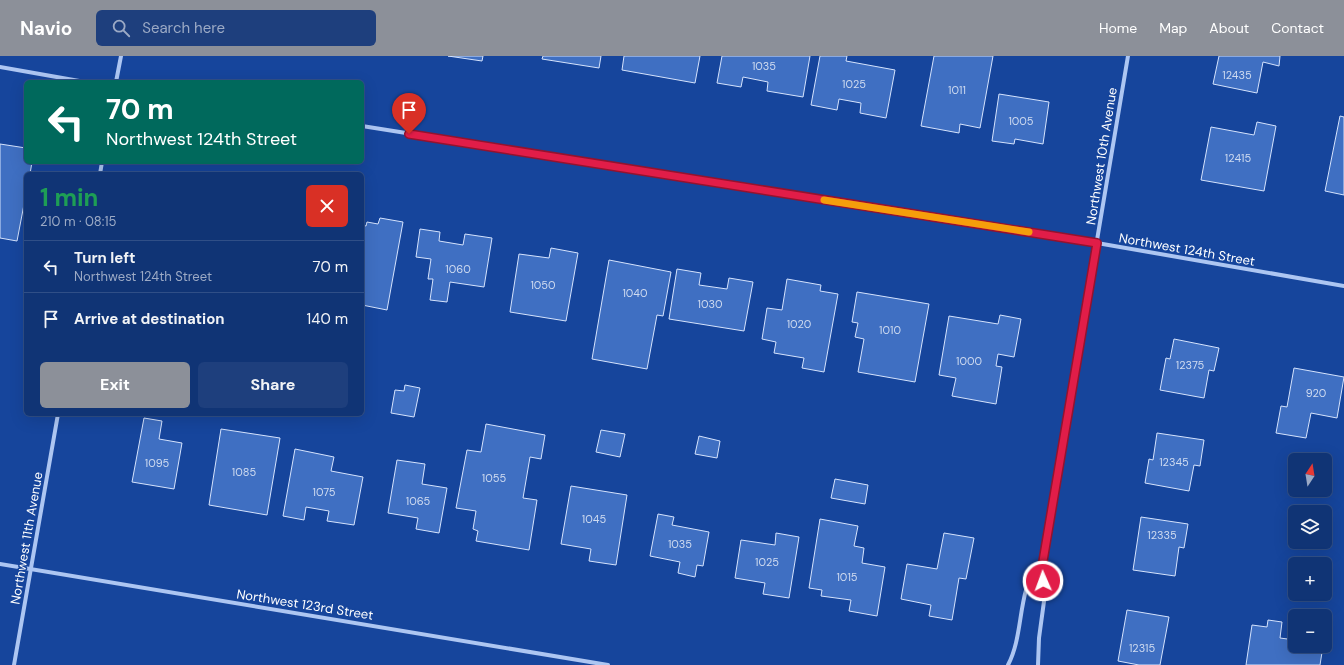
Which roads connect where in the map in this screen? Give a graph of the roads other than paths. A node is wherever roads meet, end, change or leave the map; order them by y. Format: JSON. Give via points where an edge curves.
{"nodes":[{"id":1,"x":121,"y":56,"type":"edge"},
{"id":2,"x":1128,"y":56,"type":"edge"},
{"id":3,"x":0,"y":67,"type":"edge"},
{"id":4,"x":74,"y":80,"type":"edge"},
{"id":5,"x":116,"y":80,"type":"edge"},
{"id":6,"x":364,"y":126,"type":"edge"},
{"id":7,"x":1097,"y":243,"type":"junction"},
{"id":8,"x":1344,"y":286,"type":"edge"},
{"id":9,"x":58,"y":416,"type":"edge"},
{"id":10,"x":0,"y":564,"type":"edge"},
{"id":11,"x":1042,"y":567,"type":"junction"},
{"id":12,"x":30,"y":569,"type":"junction"},
{"id":13,"x":14,"y":665,"type":"edge"},
{"id":14,"x":608,"y":665,"type":"edge"},
{"id":15,"x":1008,"y":665,"type":"edge"},
{"id":16,"x":1038,"y":665,"type":"edge"}],
"edges":[{"from":1,"to":5,"type":"street"},
{"from":2,"to":7,"type":"street","name":"Northwest 10th Avenue"},
{"from":3,"to":4,"type":"street"},
{"from":6,"to":7,"type":"street","name":"Northwest 124th Street"},
{"from":7,"to":8,"type":"street","name":"Northwest 124th Street"},
{"from":7,"to":11,"type":"street","name":"Northwest 10th Avenue"},
{"from":9,"to":12,"type":"street","name":"Northwest 11th Avenue"},
{"from":10,"to":12,"type":"street","name":"Northwest 123rd Street"},
{"from":11,"to":15,"type":"street","name":"Northwest 10th Avenue","via":[[1027,589]]},
{"from":11,"to":16,"type":"street","name":"Northwest 10th Avenue","via":[[1045,594]]},
{"from":12,"to":13,"type":"street","name":"Northwest 11th Avenue"},
{"from":12,"to":14,"type":"street","name":"Northwest 123rd Street"}]}
